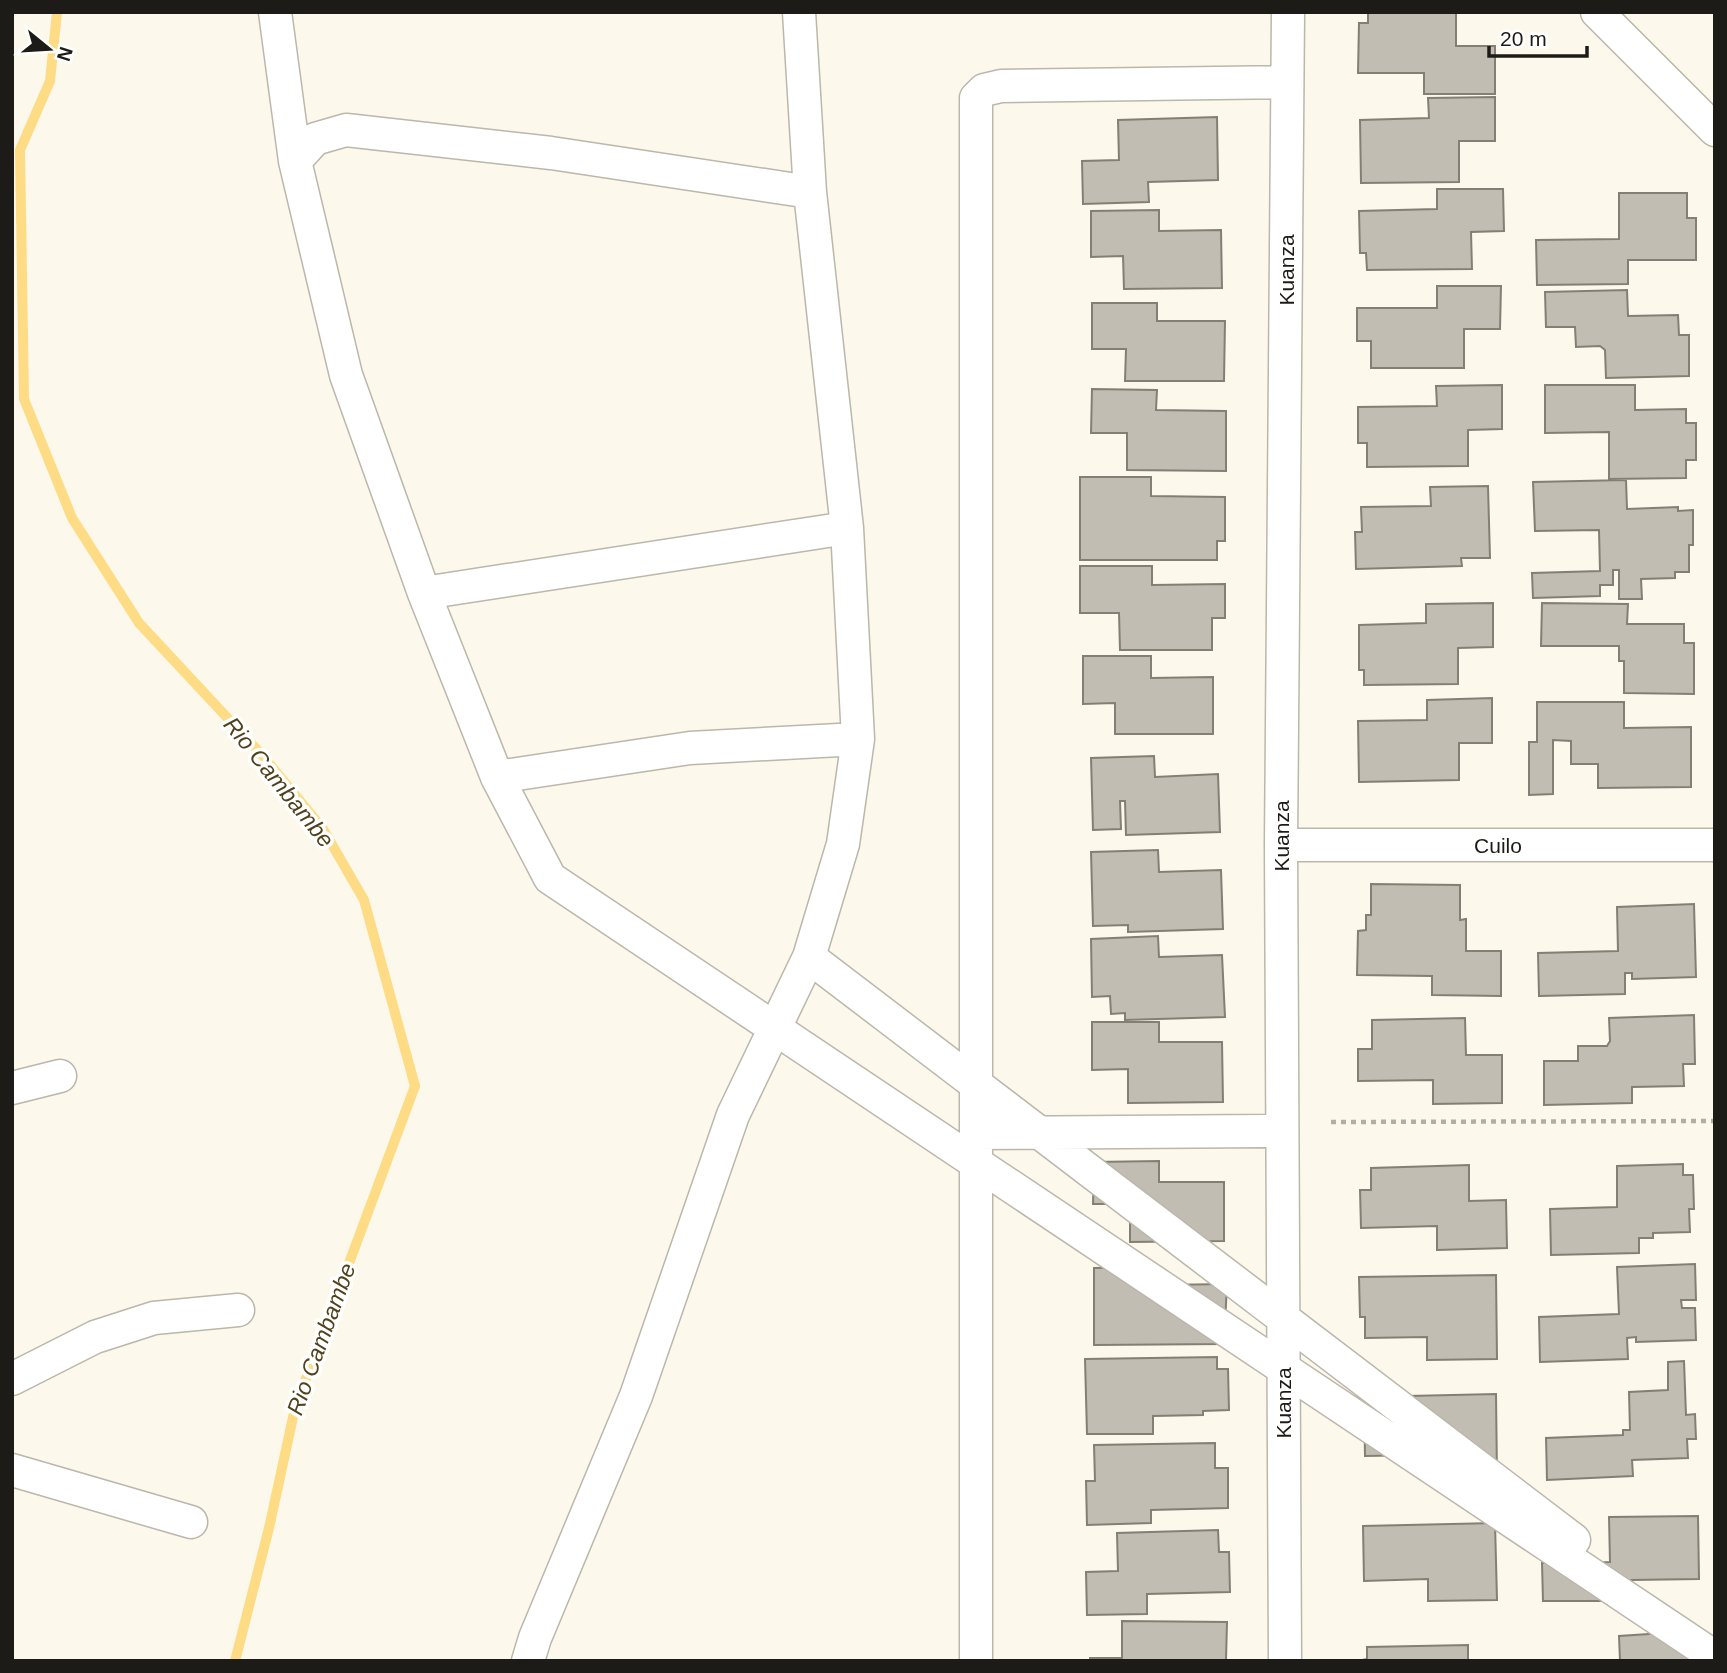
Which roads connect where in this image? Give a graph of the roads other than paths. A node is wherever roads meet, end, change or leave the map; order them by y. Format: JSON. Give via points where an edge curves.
{"nodes":[{"id":1,"x":275,"y":12,"type":"edge"},
{"id":2,"x":799,"y":12,"type":"edge"},
{"id":3,"x":1288,"y":12,"type":"edge"},
{"id":4,"x":1597,"y":12,"type":"edge"},
{"id":5,"x":1287,"y":82,"type":"junction"},
{"id":6,"x":1715,"y":130,"type":"edge"},
{"id":7,"x":295,"y":162,"type":"junction"},
{"id":8,"x":810,"y":192,"type":"junction"},
{"id":9,"x":847,"y":528,"type":"junction"},
{"id":10,"x":425,"y":593,"type":"junction"},
{"id":11,"x":858,"y":739,"type":"junction"},
{"id":12,"x":497,"y":777,"type":"junction"},
{"id":13,"x":1281,"y":845,"type":"junction"},
{"id":14,"x":1715,"y":845,"type":"edge"},
{"id":15,"x":809,"y":957,"type":"junction"},
{"id":16,"x":60,"y":1076,"type":"dead end"},
{"id":17,"x":12,"y":1088,"type":"edge"},
{"id":18,"x":1266,"y":1131,"type":"dead end"},
{"id":19,"x":977,"y":1133,"type":"junction"},
{"id":20,"x":238,"y":1310,"type":"dead end"},
{"id":21,"x":12,"y":1379,"type":"edge"},
{"id":22,"x":12,"y":1470,"type":"edge"},
{"id":23,"x":191,"y":1522,"type":"dead end"},
{"id":24,"x":1715,"y":1647,"type":"edge"},
{"id":25,"x":1715,"y":1657,"type":"edge"},
{"id":26,"x":528,"y":1661,"type":"edge"},
{"id":27,"x":976,"y":1661,"type":"edge"},
{"id":28,"x":1284,"y":1661,"type":"edge"}],
"edges":[{"from":1,"to":7,"type":"street"},
{"from":2,"to":8,"type":"street"},
{"from":3,"to":5,"type":"street","name":"Kuanza"},
{"from":4,"to":6,"type":"street"},
{"from":5,"to":13,"type":"street","name":"Kuanza"},
{"from":5,"to":19,"type":"street","via":[[1001,86],[984,90],[976,98]]},
{"from":7,"to":8,"type":"street","via":[[315,139],[346,130],[551,153]]},
{"from":7,"to":10,"type":"street","via":[[346,375]]},
{"from":8,"to":9,"type":"street"},
{"from":9,"to":10,"type":"street"},
{"from":9,"to":11,"type":"street"},
{"from":10,"to":12,"type":"street"},
{"from":11,"to":12,"type":"street","via":[[690,748]]},
{"from":11,"to":15,"type":"street","via":[[843,844]]},
{"from":12,"to":25,"type":"street","via":[[550,877],[559,884]]},
{"from":13,"to":14,"type":"street","name":"Cuilo"},
{"from":13,"to":28,"type":"street","name":"Kuanza"},
{"from":15,"to":24,"type":"street"},
{"from":15,"to":26,"type":"street","via":[[733,1115],[636,1396]]},
{"from":16,"to":17,"type":"street"},
{"from":18,"to":19,"type":"street"},
{"from":19,"to":27,"type":"street"},
{"from":20,"to":21,"type":"street","via":[[154,1318],[95,1337]]},
{"from":22,"to":23,"type":"street"}]}
